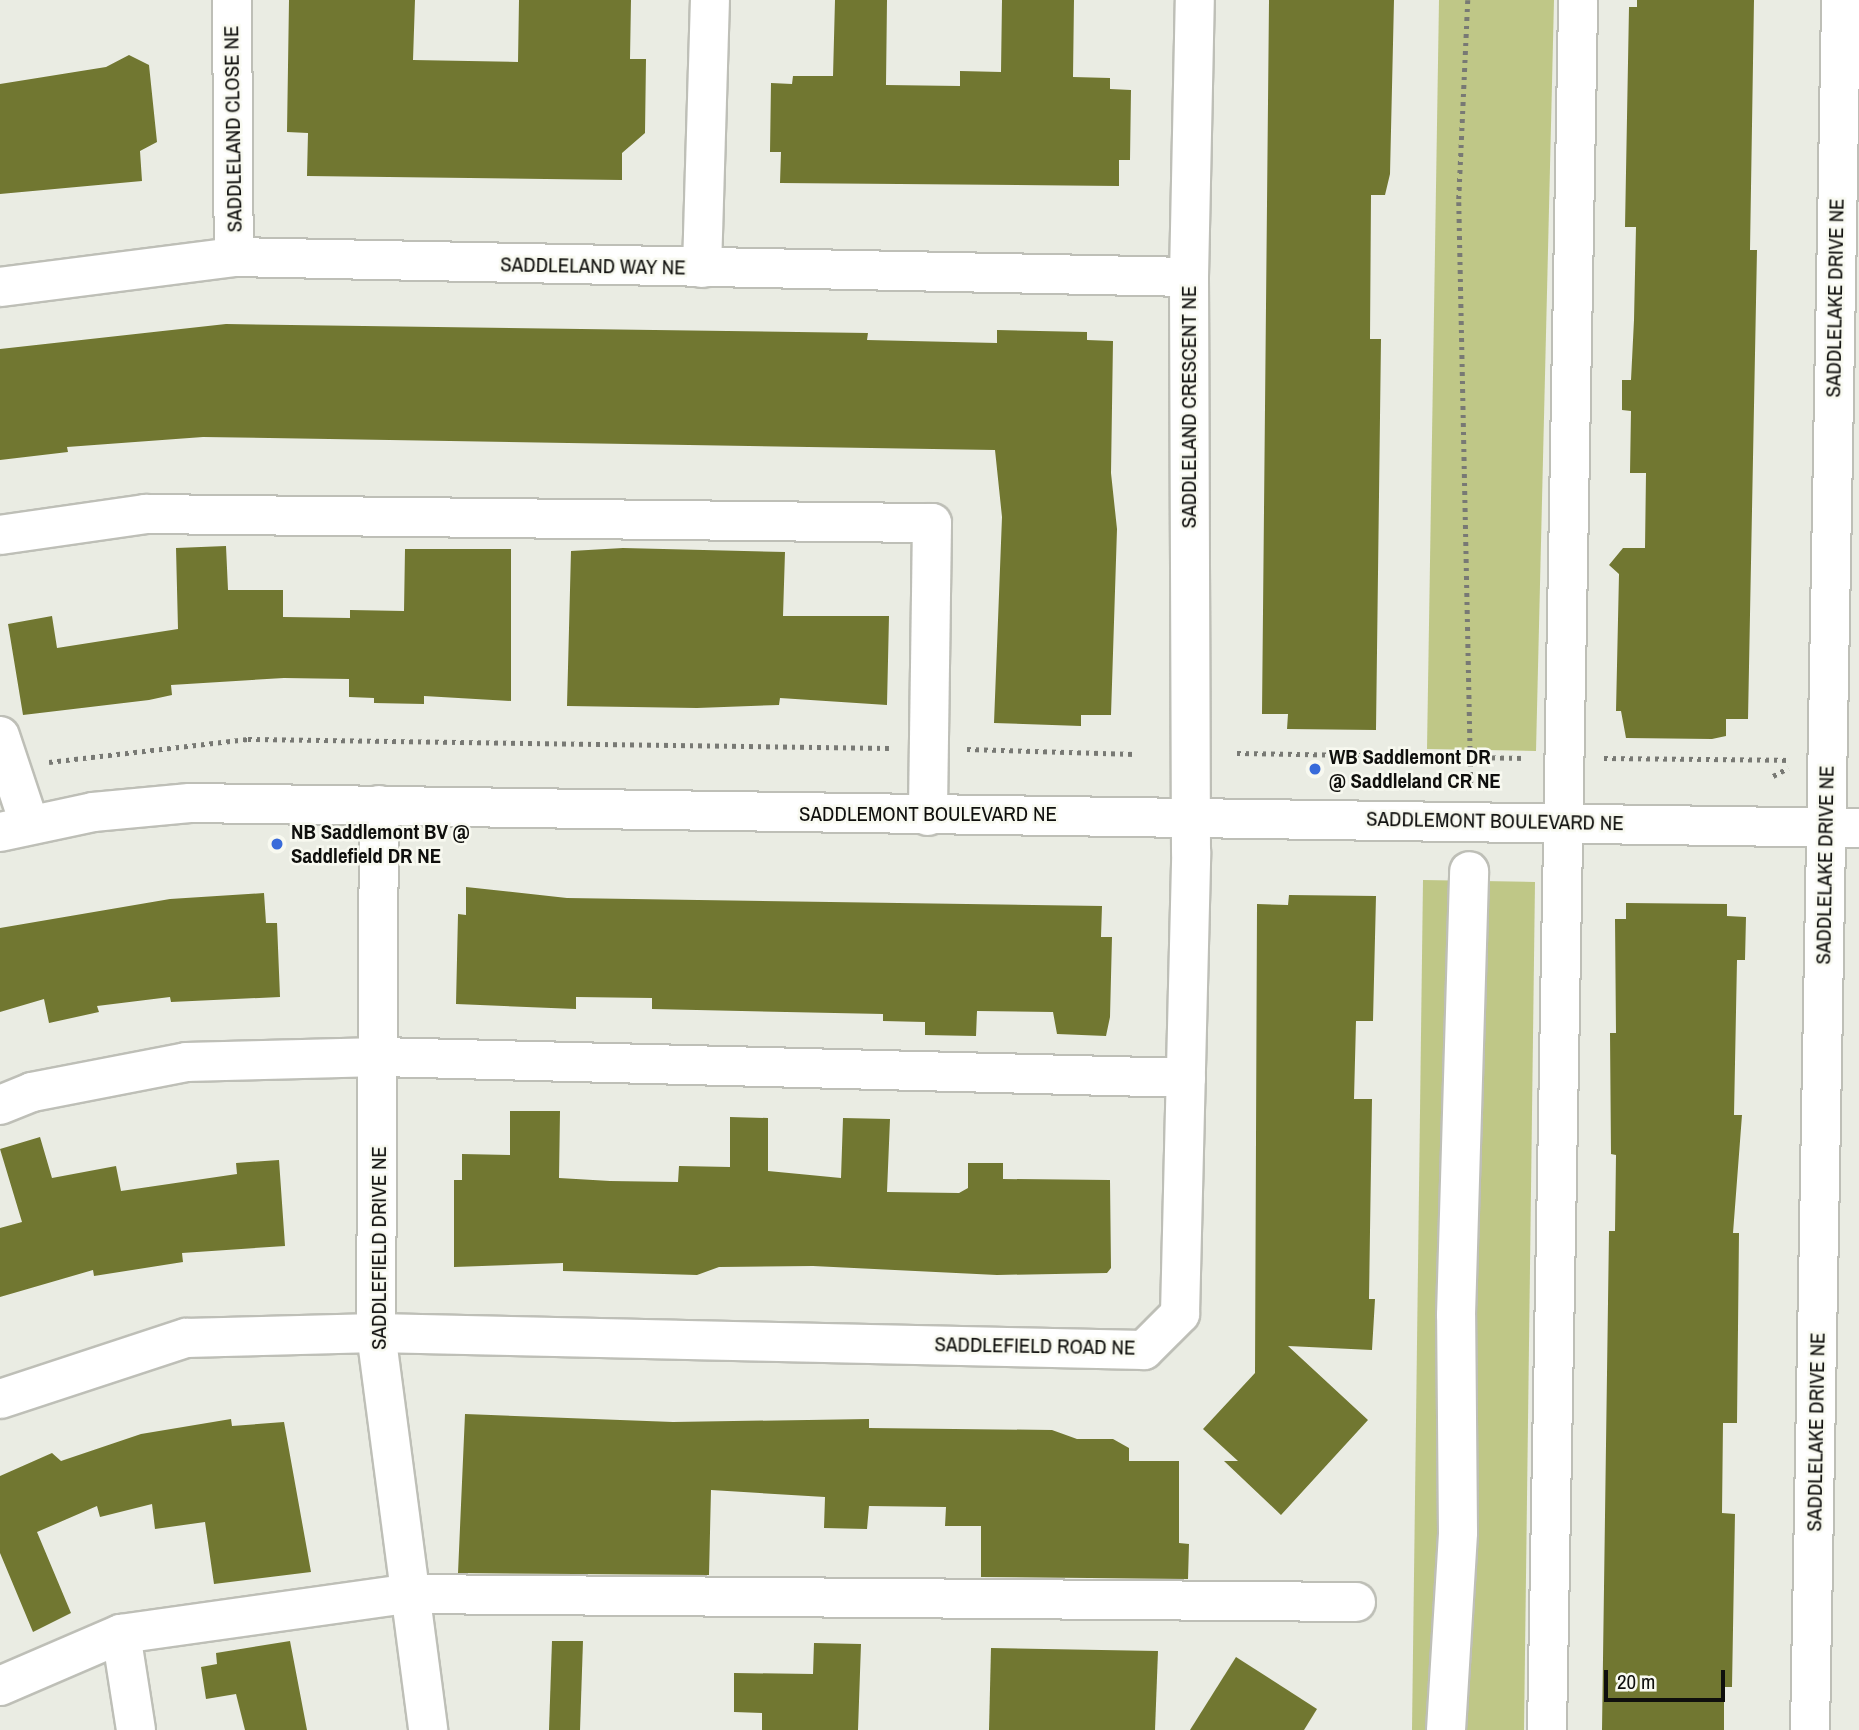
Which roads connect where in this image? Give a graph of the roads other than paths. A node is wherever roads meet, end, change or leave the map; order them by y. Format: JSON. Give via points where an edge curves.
{"nodes":[{"id":1,"x":232,"y":0,"type":"edge"},
{"id":2,"x":710,"y":0,"type":"edge"},
{"id":3,"x":1195,"y":0,"type":"edge"},
{"id":4,"x":1578,"y":0,"type":"edge"},
{"id":5,"x":1841,"y":0,"type":"edge"},
{"id":6,"x":1848,"y":189,"type":"edge"},
{"id":7,"x":234,"y":257,"type":"junction"},
{"id":8,"x":702,"y":268,"type":"junction"},
{"id":9,"x":1189,"y":276,"type":"junction"},
{"id":10,"x":0,"y":287,"type":"edge"},
{"id":11,"x":0,"y":535,"type":"edge"},
{"id":12,"x":1845,"y":537,"type":"edge"},
{"id":13,"x":6,"y":752,"type":"edge"},
{"id":14,"x":379,"y":805,"type":"junction"},
{"id":15,"x":1188,"y":815,"type":"junction"},
{"id":16,"x":928,"y":816,"type":"junction"},
{"id":17,"x":1562,"y":823,"type":"junction"},
{"id":18,"x":14,"y":828,"type":"edge"},
{"id":19,"x":1843,"y":828,"type":"edge"},
{"id":20,"x":1469,"y":870,"type":"dead end"},
{"id":21,"x":380,"y":1057,"type":"junction"},
{"id":22,"x":1186,"y":1077,"type":"junction"},
{"id":23,"x":0,"y":1105,"type":"edge"},
{"id":24,"x":376,"y":1333,"type":"junction"},
{"id":25,"x":0,"y":1399,"type":"edge"},
{"id":26,"x":405,"y":1594,"type":"junction"},
{"id":27,"x":1356,"y":1602,"type":"dead end"},
{"id":28,"x":121,"y":1634,"type":"junction"},
{"id":29,"x":0,"y":1686,"type":"edge"},
{"id":30,"x":136,"y":1730,"type":"edge"},
{"id":31,"x":428,"y":1730,"type":"edge"},
{"id":32,"x":1446,"y":1730,"type":"edge"},
{"id":33,"x":1547,"y":1730,"type":"edge"},
{"id":34,"x":1810,"y":1730,"type":"edge"}],
"edges":[{"from":1,"to":7,"type":"street","name":"SADDLELAND CLOSE NE"},
{"from":2,"to":8,"type":"street"},
{"from":3,"to":9,"type":"street","name":"SADDLELAND CRESCENT NE"},
{"from":4,"to":17,"type":"street"},
{"from":5,"to":6,"type":"street","name":"SADDLELAKE DRIVE NE"},
{"from":6,"to":12,"type":"street","name":"SADDLELAKE DRIVE NE"},
{"from":7,"to":8,"type":"street","name":"SADDLELAND WAY NE"},
{"from":7,"to":10,"type":"street","name":"SADDLELAND WAY NE"},
{"from":8,"to":9,"type":"street","name":"SADDLELAND WAY NE"},
{"from":9,"to":15,"type":"street","name":"SADDLELAND CRESCENT NE"},
{"from":11,"to":16,"type":"street","via":[[145,514],[932,523]]},
{"from":12,"to":19,"type":"street","name":"SADDLELAKE DRIVE NE"},
{"from":13,"to":18,"type":"street"},
{"from":14,"to":16,"type":"street","name":"SADDLEMONT BOULEVARD NE"},
{"from":14,"to":18,"type":"street","name":"SADDLEMONT BOULEVARD NE","via":[[190,803]]},
{"from":14,"to":21,"type":"street","name":"SADDLEFIELD DRIVE NE"},
{"from":15,"to":16,"type":"street","name":"SADDLEMONT BOULEVARD NE"},
{"from":15,"to":17,"type":"street","name":"SADDLEMONT BOULEVARD NE"},
{"from":15,"to":22,"type":"street","name":"SADDLEFIELD ROAD NE"},
{"from":17,"to":19,"type":"street","name":"SADDLEMONT BOULEVARD NE"},
{"from":17,"to":33,"type":"street"},
{"from":19,"to":34,"type":"street","name":"SADDLELAKE DRIVE NE"},
{"from":20,"to":32,"type":"street","via":[[1456,1315],[1458,1532]]},
{"from":21,"to":22,"type":"street"},
{"from":21,"to":23,"type":"street","via":[[186,1062],[32,1092]]},
{"from":21,"to":24,"type":"street","name":"SADDLEFIELD DRIVE NE"},
{"from":22,"to":24,"type":"street","name":"SADDLEFIELD ROAD NE","via":[[1180,1314],[1144,1350]]},
{"from":24,"to":25,"type":"street","name":"SADDLEFIELD ROAD NE","via":[[186,1338]]},
{"from":24,"to":26,"type":"street","name":"SADDLEFIELD DRIVE NE"},
{"from":26,"to":27,"type":"street"},
{"from":26,"to":28,"type":"street"},
{"from":26,"to":31,"type":"street","name":"SADDLEFIELD DRIVE NE"},
{"from":28,"to":29,"type":"street"},
{"from":28,"to":30,"type":"street"}]}
